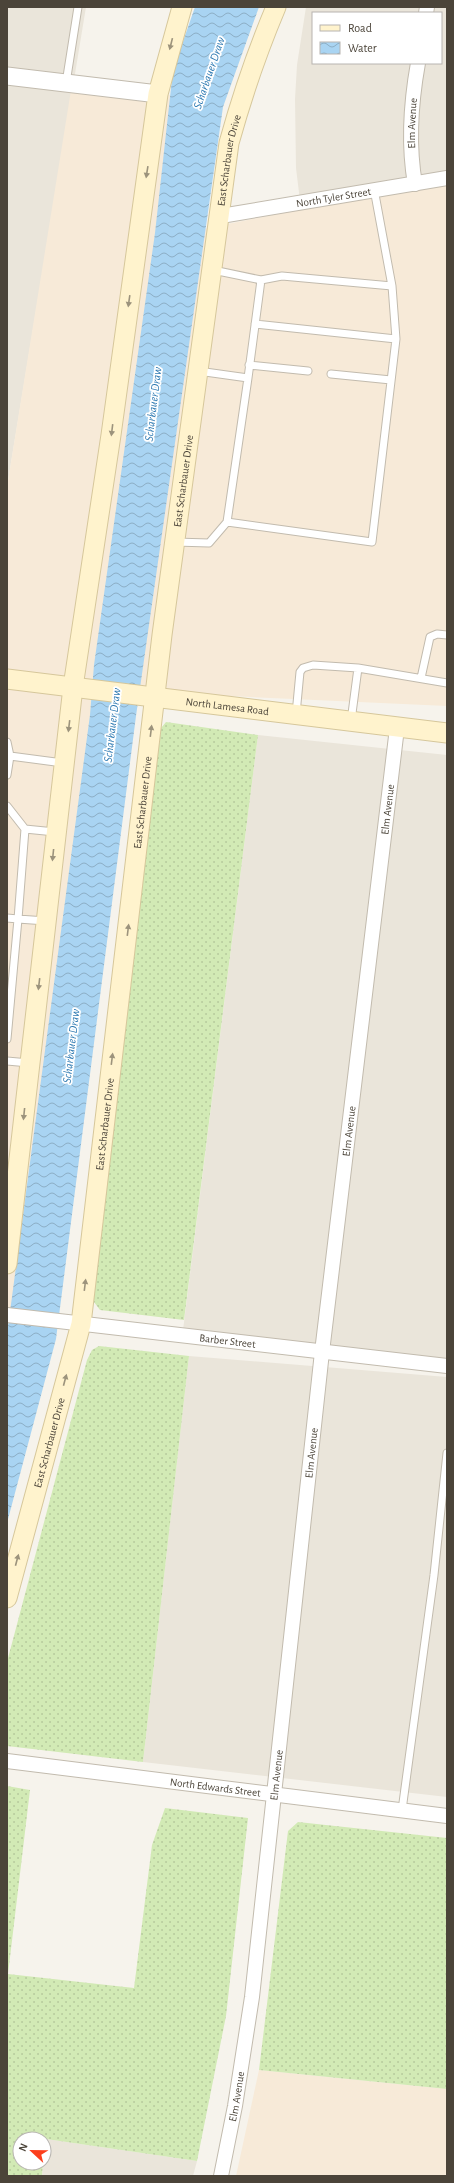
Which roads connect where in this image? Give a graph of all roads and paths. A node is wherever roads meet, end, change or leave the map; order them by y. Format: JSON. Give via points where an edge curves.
{"nodes":[{"id":1,"x":78,"y":7,"type":"edge"},
{"id":2,"x":182,"y":7,"type":"edge"},
{"id":3,"x":276,"y":7,"type":"edge"},
{"id":4,"x":418,"y":64,"type":"edge"},
{"id":5,"x":7,"y":76,"type":"edge"},
{"id":6,"x":66,"y":83,"type":"junction"},
{"id":7,"x":158,"y":94,"type":"junction"},
{"id":8,"x":447,"y":178,"type":"edge"},
{"id":9,"x":415,"y":184,"type":"junction"},
{"id":10,"x":374,"y":189,"type":"junction"},
{"id":11,"x":221,"y":216,"type":"junction"},
{"id":12,"x":212,"y":270,"type":"junction"},
{"id":13,"x":261,"y":280,"type":"junction"},
{"id":14,"x":392,"y":286,"type":"junction"},
{"id":15,"x":255,"y":324,"type":"junction"},
{"id":16,"x":396,"y":339,"type":"junction"},
{"id":17,"x":249,"y":365,"type":"junction"},
{"id":18,"x":198,"y":371,"type":"junction"},
{"id":19,"x":308,"y":371,"type":"dead end"},
{"id":20,"x":331,"y":374,"type":"dead end"},
{"id":21,"x":248,"y":378,"type":"junction"},
{"id":22,"x":391,"y":380,"type":"junction"},
{"id":23,"x":227,"y":522,"type":"junction"},
{"id":24,"x":175,"y":542,"type":"junction"},
{"id":25,"x":447,"y":635,"type":"edge"},
{"id":26,"x":358,"y":668,"type":"junction"},
{"id":27,"x":421,"y":678,"type":"junction"},
{"id":28,"x":7,"y":679,"type":"edge"},
{"id":29,"x":447,"y":683,"type":"edge"},
{"id":30,"x":80,"y":688,"type":"junction"},
{"id":31,"x":152,"y":698,"type":"junction"},
{"id":32,"x":296,"y":715,"type":"junction"},
{"id":33,"x":350,"y":722,"type":"junction"},
{"id":34,"x":397,"y":728,"type":"junction"},
{"id":35,"x":447,"y":733,"type":"edge"},
{"id":36,"x":7,"y":742,"type":"edge"},
{"id":37,"x":10,"y":756,"type":"junction"},
{"id":38,"x":64,"y":763,"type":"junction"},
{"id":39,"x":7,"y":775,"type":"edge"},
{"id":40,"x":7,"y":806,"type":"edge"},
{"id":41,"x":25,"y":829,"type":"junction"},
{"id":42,"x":56,"y":832,"type":"junction"},
{"id":43,"x":7,"y":918,"type":"edge"},
{"id":44,"x":18,"y":919,"type":"junction"},
{"id":45,"x":46,"y":922,"type":"junction"},
{"id":46,"x":7,"y":1038,"type":"edge"},
{"id":47,"x":7,"y":1061,"type":"edge"},
{"id":48,"x":30,"y":1064,"type":"junction"},
{"id":49,"x":9,"y":1224,"type":"edge"},
{"id":50,"x":7,"y":1264,"type":"edge"},
{"id":51,"x":7,"y":1315,"type":"edge"},
{"id":52,"x":81,"y":1324,"type":"junction"},
{"id":53,"x":322,"y":1352,"type":"junction"},
{"id":54,"x":447,"y":1366,"type":"edge"},
{"id":55,"x":447,"y":1453,"type":"edge"},
{"id":56,"x":7,"y":1598,"type":"edge"},
{"id":57,"x":7,"y":1761,"type":"edge"},
{"id":58,"x":273,"y":1794,"type":"junction"},
{"id":59,"x":402,"y":1810,"type":"junction"},
{"id":60,"x":447,"y":1816,"type":"edge"},
{"id":61,"x":221,"y":2176,"type":"edge"}],
"edges":[{"from":1,"to":6,"type":"lane"},
{"from":2,"to":7,"type":"main road","one_way":true},
{"from":3,"to":11,"type":"main road","name":"East Scharbauer Drive","via":[[240,102],[229,143]]},
{"from":4,"to":9,"type":"street","name":"Elm Avenue","via":[[412,110],[412,165]]},
{"from":5,"to":6,"type":"street"},
{"from":6,"to":7,"type":"street"},
{"from":7,"to":30,"type":"main road","one_way":true},
{"from":8,"to":9,"type":"street","name":"North Tyler Street"},
{"from":9,"to":10,"type":"street","name":"North Tyler Street"},
{"from":10,"to":11,"type":"street","name":"North Tyler Street"},
{"from":10,"to":14,"type":"lane"},
{"from":11,"to":12,"type":"main road","name":"East Scharbauer Drive"},
{"from":12,"to":13,"type":"lane"},
{"from":12,"to":18,"type":"main road","name":"East Scharbauer Drive"},
{"from":13,"to":14,"type":"lane","via":[[282,276]]},
{"from":13,"to":15,"type":"lane"},
{"from":14,"to":16,"type":"lane"},
{"from":15,"to":16,"type":"lane"},
{"from":15,"to":17,"type":"lane"},
{"from":16,"to":22,"type":"lane"},
{"from":17,"to":19,"type":"lane"},
{"from":17,"to":21,"type":"lane"},
{"from":18,"to":21,"type":"lane"},
{"from":18,"to":24,"type":"main road","name":"East Scharbauer Drive"},
{"from":20,"to":22,"type":"lane"},
{"from":21,"to":23,"type":"lane"},
{"from":22,"to":23,"type":"lane","via":[[372,542]]},
{"from":23,"to":24,"type":"lane","via":[[209,543]]},
{"from":24,"to":31,"type":"main road","name":"East Scharbauer Drive"},
{"from":25,"to":27,"type":"lane","via":[[437,634],[430,637]]},
{"from":26,"to":27,"type":"lane"},
{"from":26,"to":32,"type":"lane","via":[[313,665],[303,668],[300,672]]},
{"from":26,"to":33,"type":"lane"},
{"from":27,"to":29,"type":"lane"},
{"from":28,"to":30,"type":"main road","name":"North Lamesa Road"},
{"from":30,"to":31,"type":"main road","name":"North Lamesa Road"},
{"from":30,"to":38,"type":"main road","one_way":true},
{"from":31,"to":32,"type":"main road","name":"North Lamesa Road"},
{"from":52,"to":31,"type":"main road","name":"East Scharbauer Drive","one_way":true},
{"from":32,"to":33,"type":"main road","name":"North Lamesa Road"},
{"from":33,"to":34,"type":"main road","name":"North Lamesa Road"},
{"from":34,"to":35,"type":"main road","name":"North Lamesa Road"},
{"from":34,"to":53,"type":"street","name":"Elm Avenue"},
{"from":36,"to":37,"type":"lane"},
{"from":37,"to":38,"type":"lane"},
{"from":37,"to":39,"type":"lane"},
{"from":38,"to":42,"type":"main road"},
{"from":40,"to":41,"type":"lane"},
{"from":41,"to":42,"type":"lane"},
{"from":41,"to":44,"type":"lane"},
{"from":42,"to":45,"type":"main road","one_way":true},
{"from":43,"to":44,"type":"lane"},
{"from":44,"to":45,"type":"lane"},
{"from":44,"to":46,"type":"lane"},
{"from":45,"to":48,"type":"main road","one_way":true},
{"from":47,"to":48,"type":"lane"},
{"from":48,"to":49,"type":"main road","one_way":true},
{"from":49,"to":50,"type":"main road"},
{"from":51,"to":52,"type":"street","name":"Barber Street"},
{"from":52,"to":53,"type":"street","name":"Barber Street"},
{"from":56,"to":52,"type":"main road","name":"East Scharbauer Drive","one_way":true},
{"from":53,"to":54,"type":"street","name":"Barber Street"},
{"from":53,"to":58,"type":"street","name":"Elm Avenue"},
{"from":55,"to":59,"type":"lane","via":[[434,1574]]},
{"from":57,"to":58,"type":"street","name":"North Edwards Street"},
{"from":58,"to":59,"type":"street","name":"North Edwards Street"},
{"from":58,"to":61,"type":"street","name":"Elm Avenue","via":[[252,1997]]},
{"from":59,"to":60,"type":"street","name":"North Edwards Street"}]}
